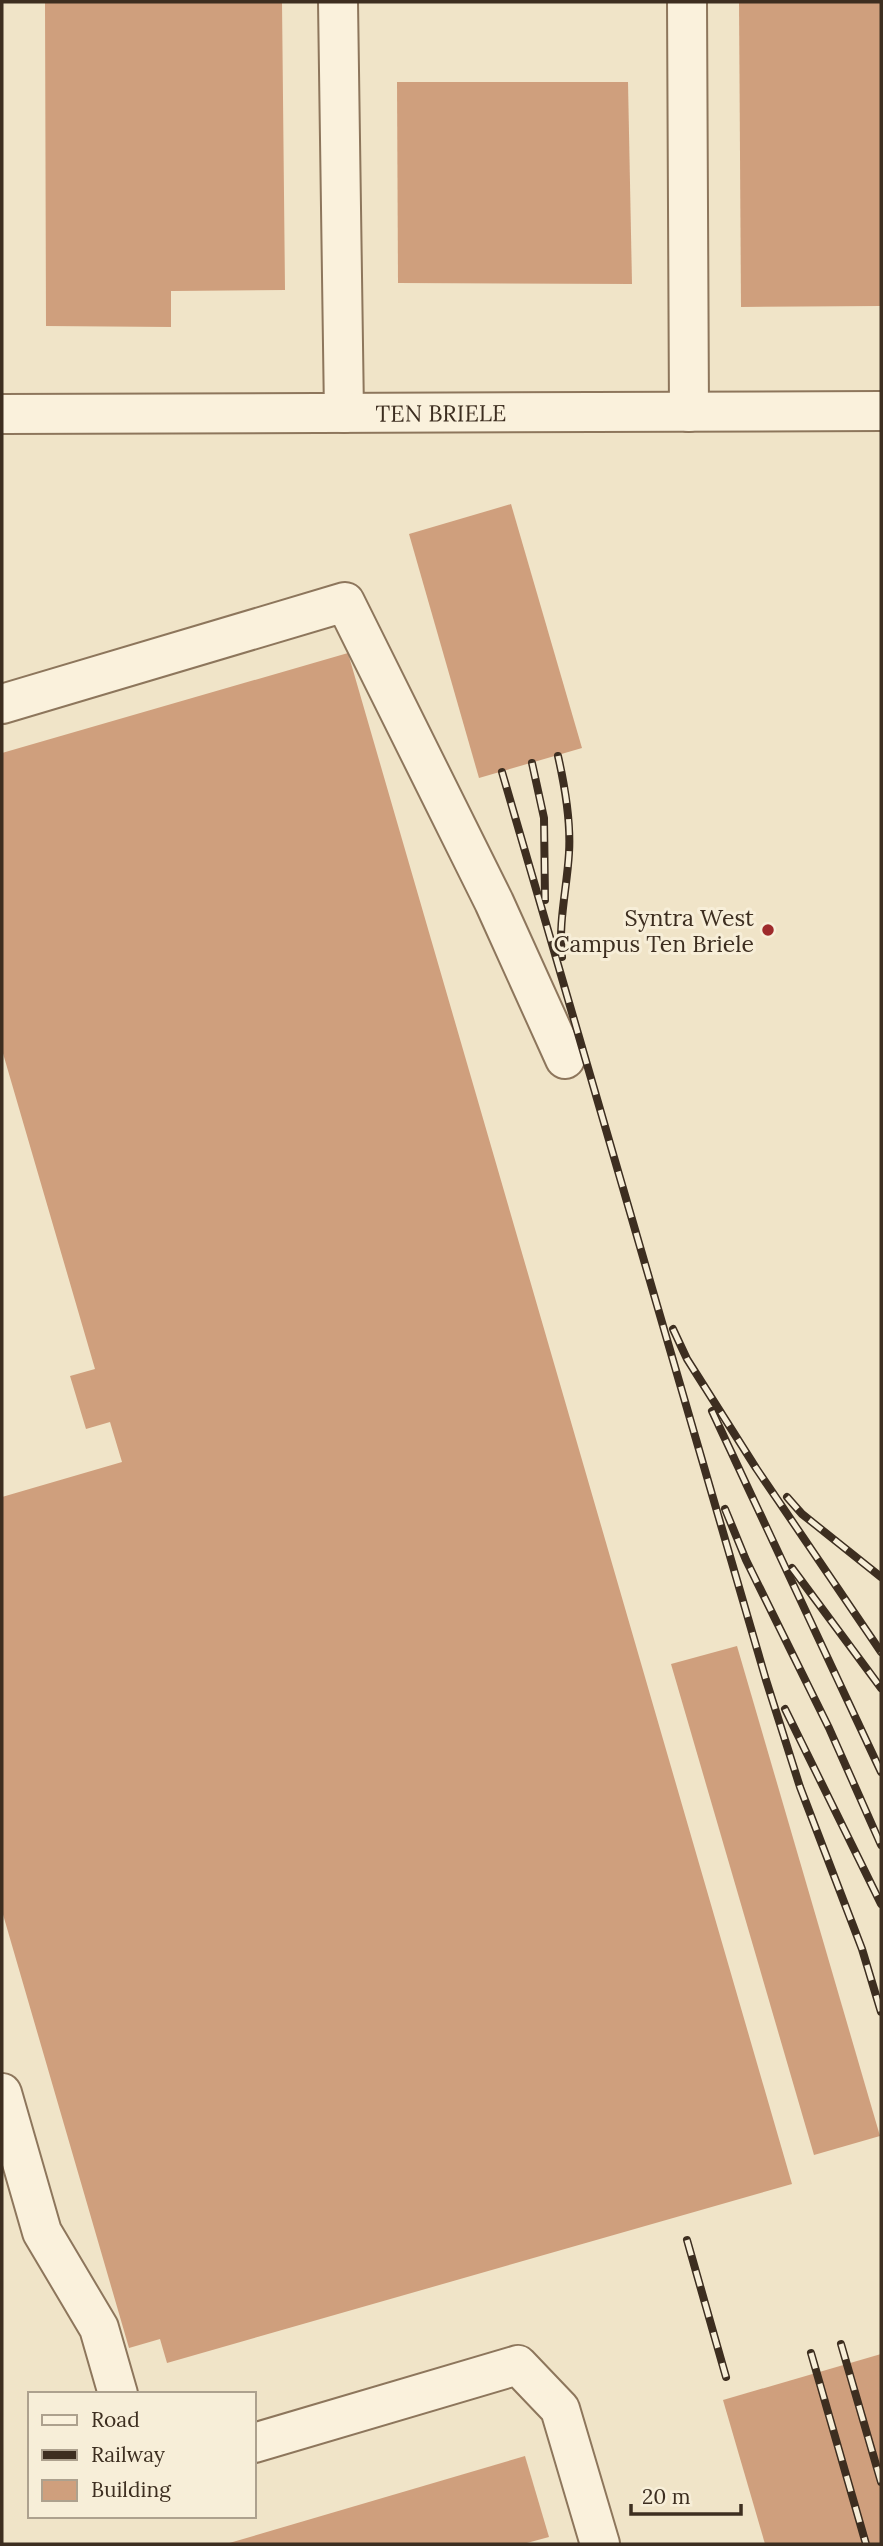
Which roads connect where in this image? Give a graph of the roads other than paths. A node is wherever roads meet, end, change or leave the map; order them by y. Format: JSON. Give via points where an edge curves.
{"nodes":[{"id":1,"x":338,"y":2,"type":"edge"},
{"id":2,"x":687,"y":2,"type":"edge"},
{"id":3,"x":881,"y":411,"type":"edge"},
{"id":4,"x":689,"y":412,"type":"junction"},
{"id":5,"x":344,"y":413,"type":"junction"},
{"id":6,"x":2,"y":415,"type":"edge"},
{"id":7,"x":2,"y":704,"type":"edge"},
{"id":8,"x":565,"y":1059,"type":"dead end"},
{"id":9,"x":2,"y":2093,"type":"edge"},
{"id":10,"x":117,"y":2392,"type":"edge"},
{"id":11,"x":256,"y":2442,"type":"edge"},
{"id":12,"x":600,"y":2544,"type":"edge"}],
"edges":[{"from":1,"to":5,"type":"street"},
{"from":2,"to":4,"type":"street"},
{"from":3,"to":4,"type":"street","name":"TEN BRIELE"},
{"from":4,"to":5,"type":"street","name":"TEN BRIELE"},
{"from":5,"to":6,"type":"street","name":"TEN BRIELE"},
{"from":7,"to":8,"type":"street","via":[[345,602],[494,902]]},
{"from":9,"to":10,"type":"street","via":[[42,2232],[99,2328]]},
{"from":11,"to":12,"type":"street","via":[[518,2365],[560,2409]]}]}
